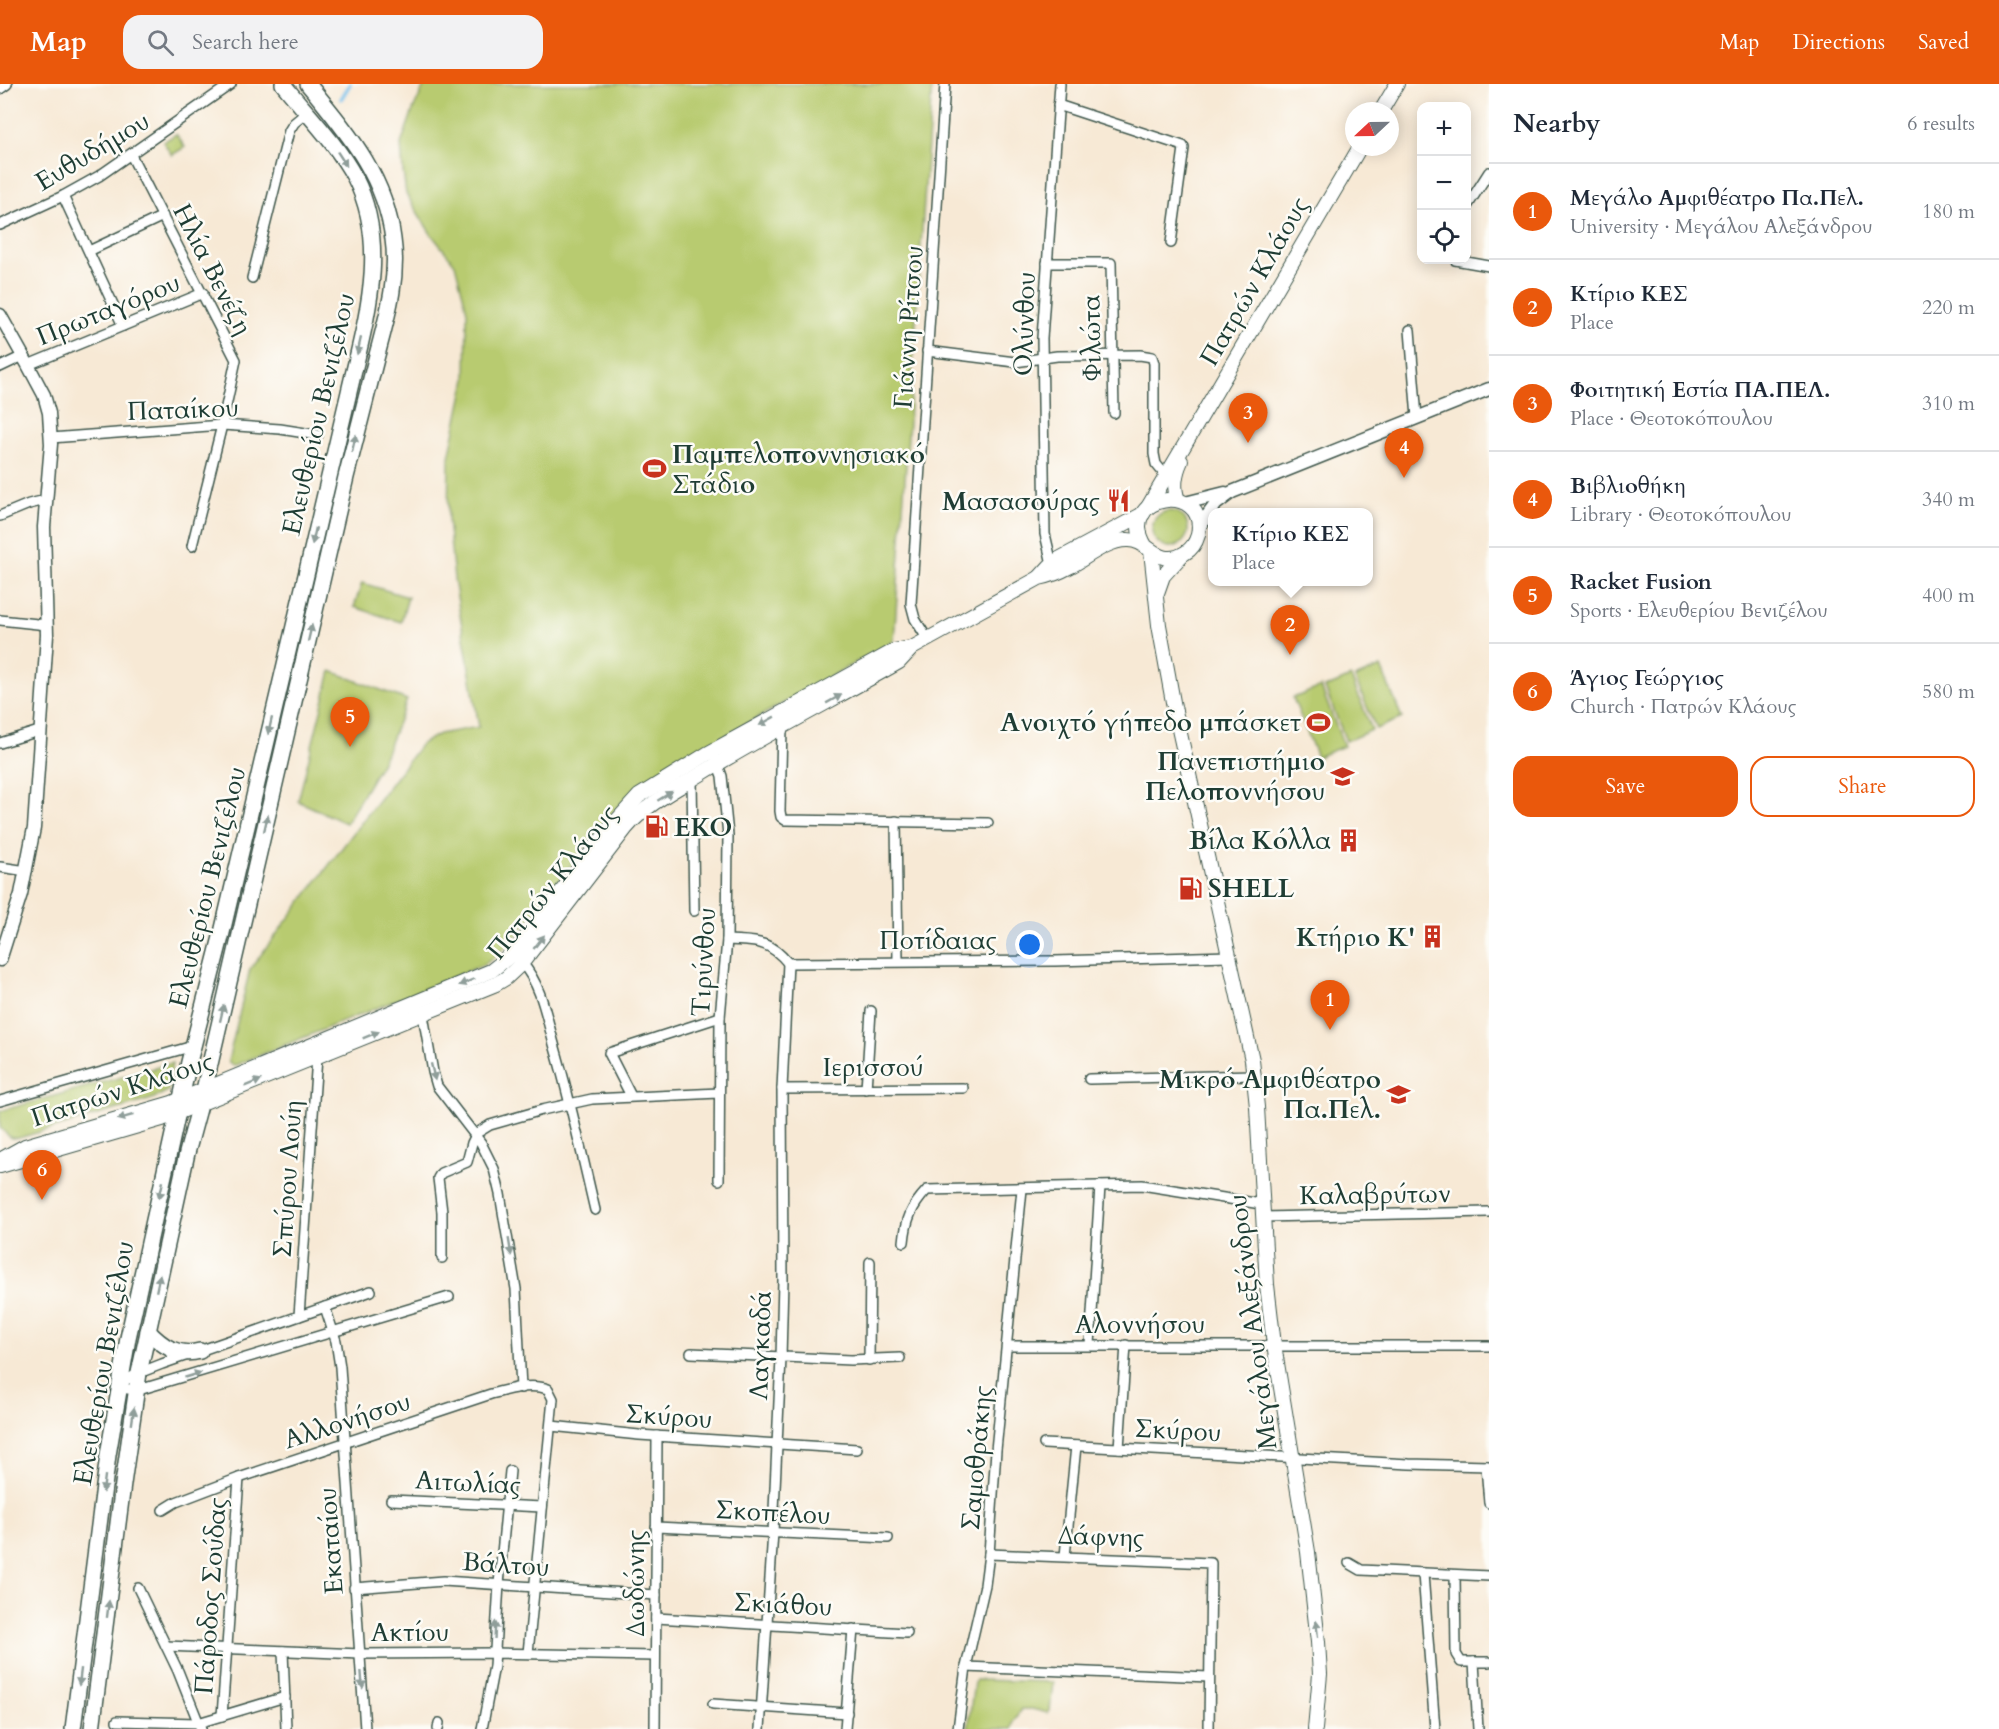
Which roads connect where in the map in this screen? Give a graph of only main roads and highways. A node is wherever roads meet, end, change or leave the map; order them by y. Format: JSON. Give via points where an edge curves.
{"nodes":[{"id":1,"x":283,"y":84,"type":"edge"},
{"id":2,"x":308,"y":84,"type":"edge"},
{"id":3,"x":1397,"y":84,"type":"edge"},
{"id":4,"x":1386,"y":102,"type":"edge"},
{"id":5,"x":1355,"y":156,"type":"edge"},
{"id":6,"x":1189,"y":440,"type":"junction"},
{"id":7,"x":1182,"y":501,"type":"junction"},
{"id":8,"x":1145,"y":511,"type":"junction"},
{"id":9,"x":1148,"y":549,"type":"junction"},
{"id":10,"x":1183,"y":554,"type":"junction"},
{"id":11,"x":1039,"y":578,"type":"junction"},
{"id":12,"x":1156,"y":601,"type":"junction"},
{"id":13,"x":912,"y":648,"type":"junction"},
{"id":14,"x":315,"y":1051,"type":"junction"},
{"id":15,"x":202,"y":1097,"type":"junction"},
{"id":16,"x":180,"y":1106,"type":"junction"},
{"id":17,"x":0,"y":1160,"type":"edge"},
{"id":18,"x":0,"y":1166,"type":"edge"},
{"id":19,"x":148,"y":1331,"type":"junction"},
{"id":20,"x":200,"y":1351,"type":"road end"},
{"id":21,"x":73,"y":1729,"type":"edge"},
{"id":22,"x":92,"y":1729,"type":"edge"},
{"id":23,"x":1315,"y":1729,"type":"edge"}],
"edges":[{"from":1,"to":16,"type":"main road","name":"Ελευθερίου Βενιζέλου","one_way":true,"via":[[355,178],[368,213],[373,276]]},
{"from":15,"to":2,"type":"main road","name":"Ελευθερίου Βενιζέλου","one_way":true,"via":[[389,308],[394,273],[386,205],[370,167]]},
{"from":3,"to":4,"type":"main road"},
{"from":5,"to":6,"type":"main road","name":"Πατρών Κλάους"},
{"from":6,"to":7,"type":"main road","via":[[1176,475],[1175,492]]},
{"from":6,"to":8,"type":"main road"},
{"from":7,"to":8,"type":"main road","via":[[1164,499]]},
{"from":7,"to":10,"type":"main road","via":[[1193,511],[1199,527],[1197,540]]},
{"from":8,"to":9,"type":"main road","via":[[1140,534]]},
{"from":8,"to":11,"type":"main road","via":[[1052,564]]},
{"from":9,"to":10,"type":"main road","via":[[1170,558]]},
{"from":9,"to":11,"type":"main road","via":[[1130,540],[1117,542],[1062,571]]},
{"from":9,"to":12,"type":"main road","name":"Μεγάλου Αλεξάνδρου"},
{"from":10,"to":12,"type":"main road","via":[[1163,576]]},
{"from":11,"to":13,"type":"main road","name":"Πατρών Κλάους"},
{"from":23,"to":12,"type":"main road","name":"Μεγάλου Αλεξάνδρου","one_way":true,"via":[[1318,1641],[1267,1285],[1254,1075],[1173,702]]},
{"from":13,"to":14,"type":"main road","name":"Πατρών Κλάους","one_way":true,"via":[[894,651],[643,793],[626,808],[528,937],[499,966]]},
{"from":14,"to":13,"type":"main road","name":"Πατρών Κλάους","one_way":true,"via":[[423,1015],[506,978],[522,963],[634,819],[719,763],[899,662]]},
{"from":14,"to":15,"type":"main road","name":"Πατρών Κλάους"},
{"from":15,"to":16,"type":"main road","name":"Πατρών Κλάους"},
{"from":19,"to":15,"type":"main road","name":"Ελευθερίου Βενιζέλου","one_way":true},
{"from":16,"to":17,"type":"main road","name":"Πατρών Κλάους","one_way":true,"via":[[25,1146]]},
{"from":16,"to":18,"type":"main road","name":"Πατρών Κλάους","via":[[128,1130]]},
{"from":16,"to":21,"type":"main road","name":"Ελευθερίου Βενιζέλου","one_way":true,"via":[[120,1384]]},
{"from":19,"to":20,"type":"main road","via":[[178,1352]]},
{"from":22,"to":19,"type":"main road","name":"Ελευθερίου Βενιζέλου","one_way":true,"via":[[136,1390]]}]}
